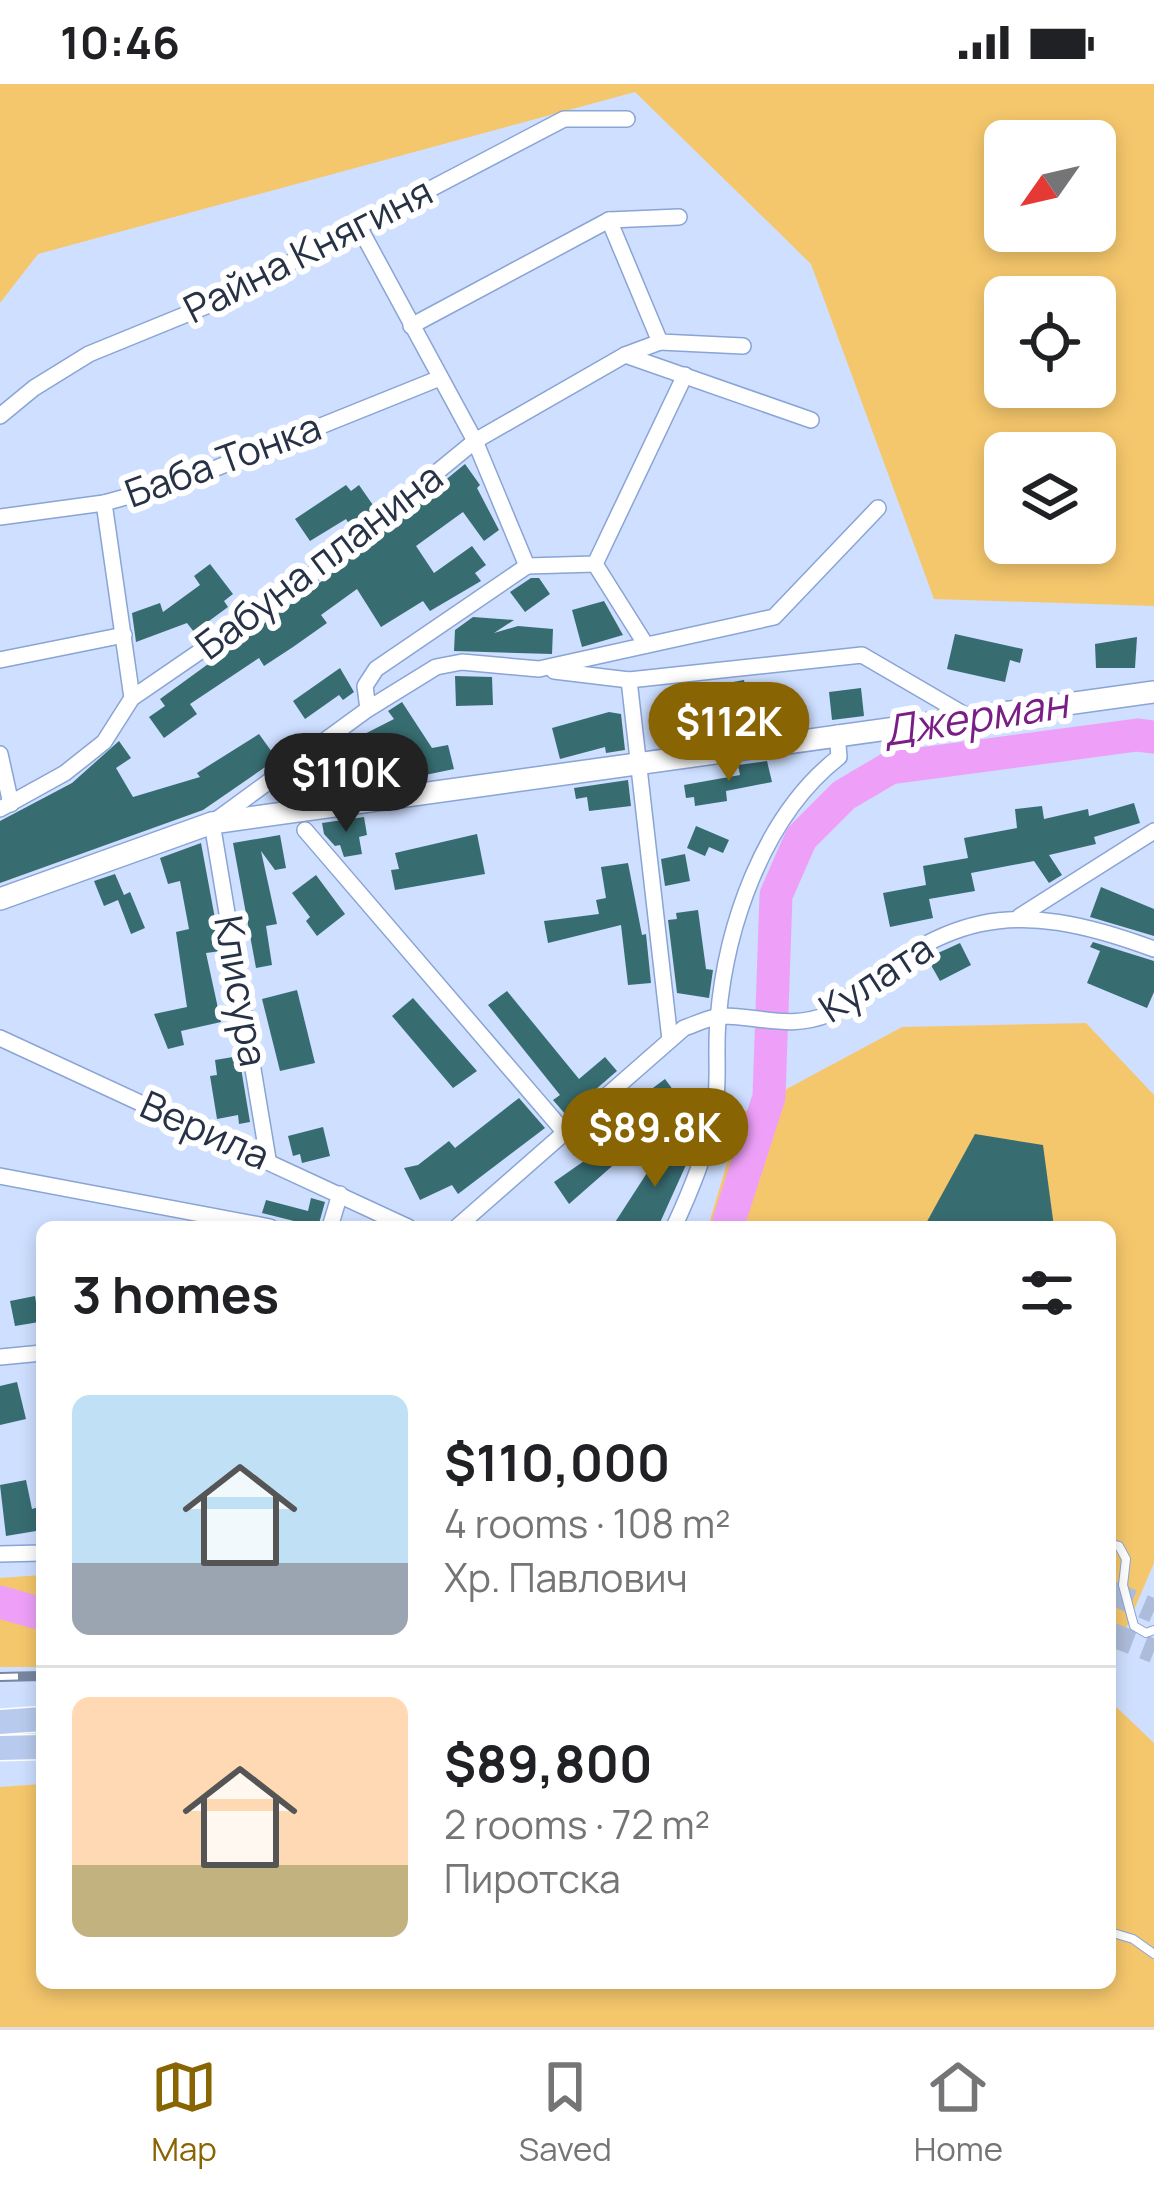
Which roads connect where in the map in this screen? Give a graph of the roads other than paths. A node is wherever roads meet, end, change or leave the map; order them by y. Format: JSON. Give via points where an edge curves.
{"nodes":[{"id":1,"x":627,"y":119,"type":"dead end"},
{"id":2,"x":679,"y":217,"type":"dead end"},
{"id":3,"x":608,"y":220,"type":"junction"},
{"id":4,"x":358,"y":225,"type":"junction"},
{"id":5,"x":411,"y":326,"type":"junction"},
{"id":6,"x":660,"y":342,"type":"junction"},
{"id":7,"x":743,"y":346,"type":"dead end"},
{"id":8,"x":626,"y":355,"type":"junction"},
{"id":9,"x":685,"y":375,"type":"junction"},
{"id":10,"x":440,"y":378,"type":"junction"},
{"id":11,"x":0,"y":416,"type":"edge"},
{"id":12,"x":811,"y":420,"type":"dead end"},
{"id":13,"x":475,"y":441,"type":"junction"},
{"id":14,"x":104,"y":503,"type":"junction"},
{"id":15,"x":878,"y":508,"type":"dead end"},
{"id":16,"x":0,"y":517,"type":"edge"},
{"id":17,"x":595,"y":564,"type":"junction"},
{"id":18,"x":527,"y":566,"type":"junction"},
{"id":19,"x":124,"y":635,"type":"junction"},
{"id":20,"x":646,"y":645,"type":"junction"},
{"id":21,"x":0,"y":660,"type":"edge"},
{"id":22,"x":538,"y":669,"type":"junction"},
{"id":23,"x":628,"y":680,"type":"junction"},
{"id":24,"x":1153,"y":690,"type":"edge"},
{"id":25,"x":132,"y":698,"type":"junction"},
{"id":26,"x":368,"y":709,"type":"junction"},
{"id":27,"x":964,"y":715,"type":"junction"},
{"id":28,"x":837,"y":733,"type":"junction"},
{"id":29,"x":0,"y":754,"type":"edge"},
{"id":30,"x":640,"y":760,"type":"junction"},
{"id":31,"x":6,"y":806,"type":"edge"},
{"id":32,"x":212,"y":823,"type":"junction"},
{"id":33,"x":305,"y":830,"type":"dead end"},
{"id":34,"x":1154,"y":831,"type":"edge"},
{"id":35,"x":0,"y":899,"type":"edge"},
{"id":36,"x":1020,"y":916,"type":"junction"},
{"id":37,"x":1154,"y":949,"type":"edge"},
{"id":38,"x":718,"y":1016,"type":"junction"},
{"id":39,"x":0,"y":1038,"type":"edge"},
{"id":40,"x":670,"y":1040,"type":"junction"},
{"id":41,"x":567,"y":1135,"type":"junction"},
{"id":42,"x":268,"y":1159,"type":"junction"},
{"id":43,"x":0,"y":1176,"type":"edge"},
{"id":44,"x":340,"y":1194,"type":"junction"},
{"id":45,"x":238,"y":1221,"type":"edge"},
{"id":46,"x":332,"y":1221,"type":"edge"},
{"id":47,"x":396,"y":1221,"type":"edge"},
{"id":48,"x":464,"y":1221,"type":"edge"},
{"id":49,"x":677,"y":1221,"type":"edge"},
{"id":50,"x":36,"y":1354,"type":"edge"},
{"id":51,"x":0,"y":1357,"type":"edge"},
{"id":52,"x":1116,"y":1545,"type":"edge"},
{"id":53,"x":36,"y":1553,"type":"edge"},
{"id":54,"x":0,"y":1554,"type":"edge"},
{"id":55,"x":1154,"y":1630,"type":"edge"},
{"id":56,"x":36,"y":1719,"type":"edge"},
{"id":57,"x":0,"y":1722,"type":"edge"},
{"id":58,"x":36,"y":1747,"type":"edge"},
{"id":59,"x":0,"y":1748,"type":"edge"},
{"id":60,"x":1116,"y":1934,"type":"edge"},
{"id":61,"x":1154,"y":1954,"type":"edge"}],
"edges":[{"from":1,"to":4,"type":"street","name":"Райна Княгиня","via":[[564,119]]},
{"from":2,"to":3,"type":"street"},
{"from":3,"to":5,"type":"street"},
{"from":3,"to":6,"type":"street"},
{"from":4,"to":5,"type":"street"},
{"from":4,"to":11,"type":"street","name":"Райна Княгиня","via":[[209,305],[89,354]]},
{"from":5,"to":10,"type":"street"},
{"from":6,"to":7,"type":"street"},
{"from":6,"to":8,"type":"street","name":"Бабуна планина"},
{"from":8,"to":9,"type":"street"},
{"from":8,"to":13,"type":"street","name":"Бабуна планина"},
{"from":9,"to":12,"type":"street"},
{"from":9,"to":17,"type":"street"},
{"from":10,"to":13,"type":"street"},
{"from":10,"to":14,"type":"street","name":"Баба Тонка","via":[[184,481]]},
{"from":13,"to":18,"type":"street"},
{"from":13,"to":25,"type":"street","name":"Бабуна планина","via":[[310,576]]},
{"from":14,"to":16,"type":"street","name":"Баба Тонка"},
{"from":14,"to":19,"type":"street"},
{"from":15,"to":20,"type":"street","via":[[774,617]]},
{"from":17,"to":18,"type":"street"},
{"from":17,"to":20,"type":"street"},
{"from":18,"to":26,"type":"street","via":[[376,669],[365,686]]},
{"from":19,"to":21,"type":"street"},
{"from":19,"to":25,"type":"street"},
{"from":20,"to":22,"type":"street"},
{"from":22,"to":23,"type":"street"},
{"from":22,"to":26,"type":"street","via":[[462,662],[436,668]]},
{"from":23,"to":27,"type":"street","via":[[862,655]]},
{"from":23,"to":30,"type":"street"},
{"from":24,"to":27,"type":"street"},
{"from":25,"to":31,"type":"street","name":"Бабуна планина","via":[[104,742]]},
{"from":26,"to":32,"type":"street"},
{"from":27,"to":28,"type":"street"},
{"from":28,"to":30,"type":"street"},
{"from":28,"to":38,"type":"street","via":[[839,757],[773,832],[755,871]]},
{"from":29,"to":31,"type":"street"},
{"from":30,"to":32,"type":"street"},
{"from":30,"to":40,"type":"street"},
{"from":32,"to":35,"type":"street"},
{"from":32,"to":42,"type":"street","name":"Клисура"},
{"from":33,"to":41,"type":"street"},
{"from":34,"to":36,"type":"street"},
{"from":36,"to":37,"type":"street","name":"Кулата"},
{"from":36,"to":38,"type":"street","name":"Кулата","via":[[932,938],[829,1014],[790,1024]]},
{"from":38,"to":40,"type":"street"},
{"from":38,"to":49,"type":"street","via":[[715,1108],[700,1172]]},
{"from":39,"to":42,"type":"street","name":"Верила"},
{"from":40,"to":41,"type":"street"},
{"from":41,"to":48,"type":"street"},
{"from":42,"to":44,"type":"street","name":"Верила"},
{"from":43,"to":45,"type":"street"},
{"from":44,"to":46,"type":"street"},
{"from":44,"to":47,"type":"street","name":"Верила"},
{"from":50,"to":51,"type":"street"},
{"from":52,"to":55,"type":"lane","via":[[1126,1559],[1123,1585],[1134,1626]]},
{"from":53,"to":54,"type":"street"},
{"from":56,"to":57,"type":"main road"},
{"from":58,"to":59,"type":"main road"},
{"from":60,"to":61,"type":"lane"}]}
